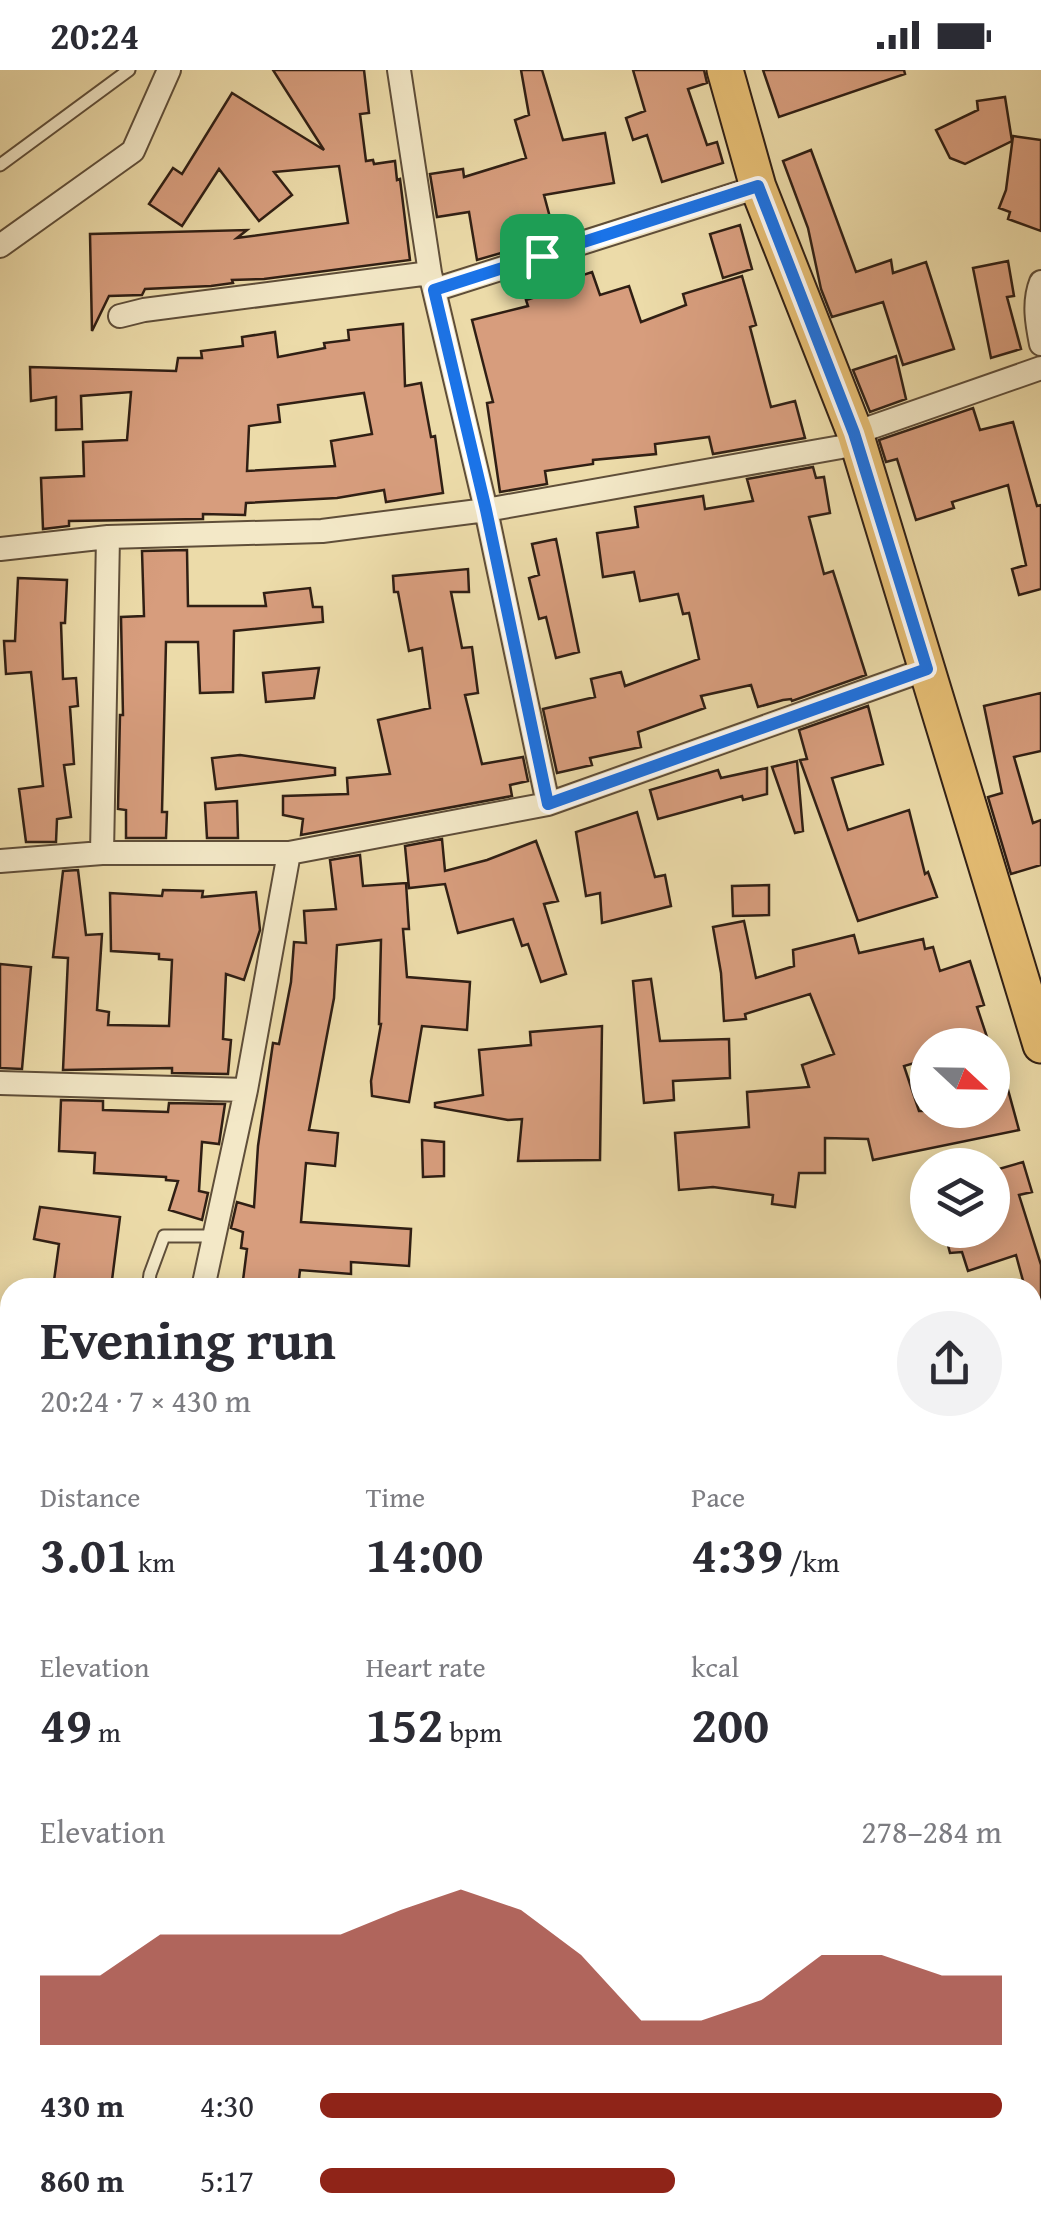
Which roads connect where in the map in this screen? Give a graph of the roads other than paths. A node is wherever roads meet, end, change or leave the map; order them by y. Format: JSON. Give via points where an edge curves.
{"nodes":[{"id":1,"x":128,"y":70,"type":"edge"},
{"id":2,"x":169,"y":70,"type":"edge"},
{"id":3,"x":399,"y":70,"type":"edge"},
{"id":4,"x":725,"y":70,"type":"edge"},
{"id":5,"x":0,"y":165,"type":"edge"},
{"id":6,"x":758,"y":186,"type":"junction"},
{"id":7,"x":0,"y":246,"type":"edge"},
{"id":8,"x":432,"y":281,"type":"junction"},
{"id":9,"x":1041,"y":282,"type":"edge"},
{"id":10,"x":120,"y":316,"type":"dead end"},
{"id":11,"x":1041,"y":344,"type":"edge"},
{"id":12,"x":1041,"y":368,"type":"edge"},
{"id":13,"x":856,"y":439,"type":"junction"},
{"id":14,"x":486,"y":510,"type":"junction"},
{"id":15,"x":108,"y":537,"type":"junction"},
{"id":16,"x":0,"y":549,"type":"edge"},
{"id":17,"x":927,"y":669,"type":"junction"},
{"id":18,"x":548,"y":804,"type":"junction"},
{"id":19,"x":102,"y":853,"type":"junction"},
{"id":20,"x":289,"y":853,"type":"junction"},
{"id":21,"x":0,"y":861,"type":"edge"},
{"id":22,"x":1041,"y":1045,"type":"edge"},
{"id":23,"x":0,"y":1083,"type":"edge"},
{"id":24,"x":246,"y":1090,"type":"junction"},
{"id":25,"x":212,"y":1236,"type":"junction"},
{"id":26,"x":149,"y":1278,"type":"edge"},
{"id":27,"x":205,"y":1278,"type":"edge"}],
"edges":[{"from":1,"to":5,"type":"lane"},
{"from":2,"to":7,"type":"street","via":[[133,151]]},
{"from":3,"to":8,"type":"street"},
{"from":4,"to":6,"type":"main road"},
{"from":6,"to":8,"type":"street"},
{"from":6,"to":13,"type":"main road"},
{"from":8,"to":10,"type":"street"},
{"from":8,"to":14,"type":"street"},
{"from":9,"to":11,"type":"street"},
{"from":12,"to":13,"type":"street"},
{"from":13,"to":14,"type":"street"},
{"from":13,"to":17,"type":"main road"},
{"from":14,"to":15,"type":"street","via":[[322,532]]},
{"from":14,"to":18,"type":"street"},
{"from":15,"to":16,"type":"street"},
{"from":15,"to":19,"type":"street"},
{"from":17,"to":18,"type":"street"},
{"from":17,"to":22,"type":"main road"},
{"from":18,"to":20,"type":"street"},
{"from":19,"to":20,"type":"street"},
{"from":19,"to":21,"type":"street"},
{"from":20,"to":24,"type":"street"},
{"from":23,"to":24,"type":"street"},
{"from":24,"to":25,"type":"street"},
{"from":25,"to":26,"type":"lane","via":[[164,1236]]},
{"from":25,"to":27,"type":"street"}]}
